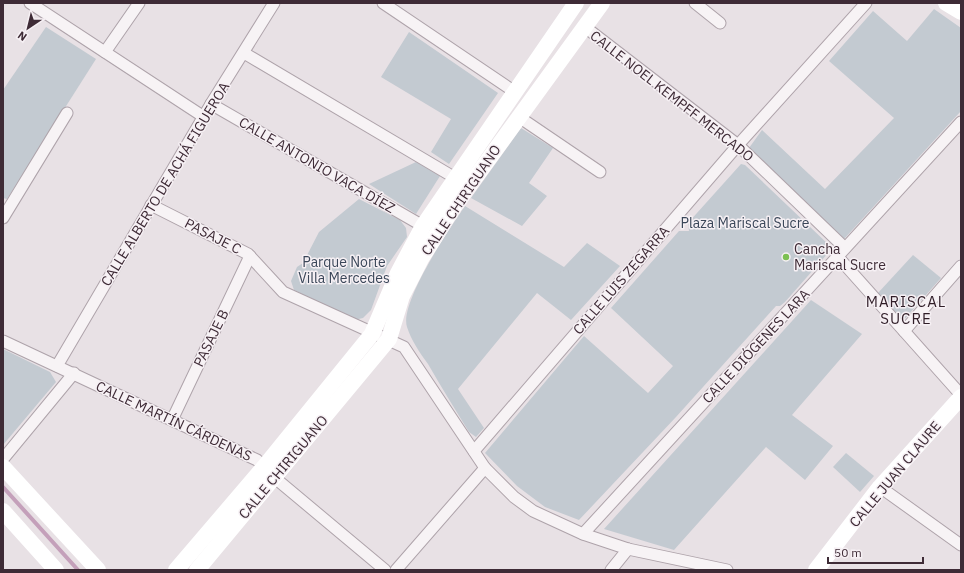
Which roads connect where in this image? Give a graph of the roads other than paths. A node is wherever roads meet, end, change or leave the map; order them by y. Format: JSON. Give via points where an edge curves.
{"nodes":[{"id":1,"x":30,"y":3,"type":"edge"},
{"id":2,"x":140,"y":3,"type":"edge"},
{"id":3,"x":274,"y":3,"type":"edge"},
{"id":4,"x":383,"y":3,"type":"edge"},
{"id":5,"x":602,"y":3,"type":"edge"},
{"id":6,"x":695,"y":3,"type":"edge"},
{"id":7,"x":866,"y":3,"type":"edge"},
{"id":8,"x":946,"y":3,"type":"edge"},
{"id":9,"x":574,"y":4,"type":"edge"},
{"id":10,"x":961,"y":12,"type":"edge"},
{"id":11,"x":588,"y":22,"type":"junction"},
{"id":12,"x":720,"y":23,"type":"dead end"},
{"id":13,"x":105,"y":52,"type":"junction"},
{"id":14,"x":244,"y":53,"type":"junction"},
{"id":15,"x":515,"y":92,"type":"junction"},
{"id":16,"x":211,"y":104,"type":"junction"},
{"id":17,"x":67,"y":113,"type":"dead end"},
{"id":18,"x":519,"y":116,"type":"junction"},
{"id":19,"x":204,"y":117,"type":"junction"},
{"id":20,"x":961,"y":122,"type":"edge"},
{"id":21,"x":738,"y":146,"type":"junction"},
{"id":22,"x":600,"y":172,"type":"dead end"},
{"id":23,"x":455,"y":178,"type":"junction"},
{"id":24,"x":469,"y":186,"type":"junction"},
{"id":25,"x":151,"y":205,"type":"junction"},
{"id":26,"x":6,"y":206,"type":"edge"},
{"id":27,"x":3,"y":218,"type":"edge"},
{"id":28,"x":423,"y":226,"type":"junction"},
{"id":29,"x":841,"y":253,"type":"junction"},
{"id":30,"x":250,"y":256,"type":"junction"},
{"id":31,"x":961,"y":266,"type":"edge"},
{"id":32,"x":904,"y":331,"type":"junction"},
{"id":33,"x":372,"y":334,"type":"junction"},
{"id":34,"x":389,"y":340,"type":"junction"},
{"id":35,"x":3,"y":341,"type":"edge"},
{"id":36,"x":57,"y":366,"type":"junction"},
{"id":37,"x":74,"y":373,"type":"junction"},
{"id":38,"x":961,"y":396,"type":"edge"},
{"id":39,"x":172,"y":420,"type":"junction"},
{"id":40,"x":474,"y":452,"type":"junction"},
{"id":41,"x":3,"y":459,"type":"edge"},
{"id":42,"x":3,"y":467,"type":"edge"},
{"id":43,"x":485,"y":468,"type":"junction"},
{"id":44,"x":270,"y":472,"type":"junction"},
{"id":45,"x":880,"y":487,"type":"junction"},
{"id":46,"x":3,"y":511,"type":"edge"},
{"id":47,"x":583,"y":534,"type":"junction"},
{"id":48,"x":961,"y":545,"type":"edge"},
{"id":49,"x":628,"y":549,"type":"junction"},
{"id":50,"x":56,"y":570,"type":"edge"},
{"id":51,"x":98,"y":570,"type":"edge"},
{"id":52,"x":176,"y":570,"type":"edge"},
{"id":53,"x":197,"y":570,"type":"edge"},
{"id":54,"x":385,"y":570,"type":"edge"},
{"id":55,"x":396,"y":570,"type":"edge"},
{"id":56,"x":611,"y":570,"type":"edge"},
{"id":57,"x":727,"y":570,"type":"edge"},
{"id":58,"x":816,"y":570,"type":"edge"}],
"edges":[{"from":1,"to":13,"type":"street"},
{"from":2,"to":13,"type":"street"},
{"from":3,"to":14,"type":"street","name":"CALLE ALBERTO DE ACHÁ FIGUEROA"},
{"from":4,"to":15,"type":"street"},
{"from":5,"to":11,"type":"street","name":"CALLE CHIRIGUANO"},
{"from":6,"to":12,"type":"street"},
{"from":7,"to":21,"type":"street","name":"CALLE LUIS ZEGARRA"},
{"from":8,"to":10,"type":"street"},
{"from":9,"to":11,"type":"street","name":"CALLE NOEL KEMPFF MERCADO"},
{"from":9,"to":15,"type":"street","name":"CALLE CHIRIGUANO"},
{"from":11,"to":18,"type":"street","name":"CALLE CHIRIGUANO"},
{"from":11,"to":21,"type":"street","name":"CALLE NOEL KEMPFF MERCADO"},
{"from":13,"to":19,"type":"street"},
{"from":14,"to":16,"type":"street","name":"CALLE ALBERTO DE ACHÁ FIGUEROA"},
{"from":14,"to":23,"type":"street"},
{"from":15,"to":23,"type":"street","name":"CALLE CHIRIGUANO"},
{"from":16,"to":19,"type":"street","name":"CALLE ALBERTO DE ACHÁ FIGUEROA"},
{"from":16,"to":28,"type":"street","name":"CALLE ANTONIO VACA DÍEZ"},
{"from":17,"to":26,"type":"street"},
{"from":18,"to":22,"type":"street"},
{"from":18,"to":24,"type":"street","name":"CALLE CHIRIGUANO"},
{"from":19,"to":25,"type":"street","name":"CALLE ALBERTO DE ACHÁ FIGUEROA"},
{"from":20,"to":29,"type":"street","name":"CALLE DIÓGENES LARA"},
{"from":21,"to":29,"type":"street","name":"CALLE NOEL KEMPFF MERCADO"},
{"from":21,"to":40,"type":"street","name":"CALLE LUIS ZEGARRA"},
{"from":23,"to":24,"type":"street"},
{"from":23,"to":28,"type":"street","name":"CALLE CHIRIGUANO"},
{"from":24,"to":34,"type":"street","name":"CALLE CHIRIGUANO","via":[[421,259],[402,296]]},
{"from":25,"to":30,"type":"street","name":"PASAJE C"},
{"from":25,"to":36,"type":"street","name":"CALLE ALBERTO DE ACHÁ FIGUEROA"},
{"from":26,"to":27,"type":"street"},
{"from":28,"to":33,"type":"street","name":"CALLE CHIRIGUANO","via":[[398,273]]},
{"from":29,"to":32,"type":"street","name":"CALLE NOEL KEMPFF MERCADO"},
{"from":29,"to":47,"type":"street","name":"CALLE DIÓGENES LARA"},
{"from":30,"to":33,"type":"street","name":"PASAJE C","via":[[283,292]]},
{"from":30,"to":39,"type":"street","name":"PASAJE B"},
{"from":31,"to":32,"type":"street"},
{"from":32,"to":38,"type":"street","name":"CALLE NOEL KEMPFF MERCADO"},
{"from":33,"to":34,"type":"street","name":"PASAJE C"},
{"from":33,"to":44,"type":"street","name":"CALLE CHIRIGUANO"},
{"from":34,"to":40,"type":"street","name":"PASAJE C","via":[[404,347]]},
{"from":34,"to":44,"type":"street","name":"CALLE CHIRIGUANO"},
{"from":35,"to":36,"type":"street","name":"CALLE MARTÍN CÁRDENAS"},
{"from":36,"to":37,"type":"street","name":"CALLE MARTÍN CÁRDENAS"},
{"from":37,"to":39,"type":"street","name":"CALLE MARTÍN CÁRDENAS"},
{"from":37,"to":41,"type":"street"},
{"from":38,"to":45,"type":"street","name":"CALLE JUAN CLAURE"},
{"from":39,"to":44,"type":"street","name":"CALLE MARTÍN CÁRDENAS","via":[[257,460]]},
{"from":40,"to":43,"type":"street","name":"PASAJE C"},
{"from":42,"to":51,"type":"street"},
{"from":43,"to":47,"type":"street","name":"PASAJE C","via":[[514,497],[533,511]]},
{"from":43,"to":55,"type":"street"},
{"from":44,"to":52,"type":"street","name":"CALLE CHIRIGUANO"},
{"from":44,"to":53,"type":"street","name":"CALLE CHIRIGUANO"},
{"from":44,"to":54,"type":"street","name":"CALLE MARTÍN CÁRDENAS"},
{"from":45,"to":48,"type":"street"},
{"from":45,"to":58,"type":"street","name":"CALLE JUAN CLAURE"},
{"from":46,"to":50,"type":"street"},
{"from":47,"to":49,"type":"street","name":"PASAJE C"},
{"from":49,"to":56,"type":"street"},
{"from":49,"to":57,"type":"street","name":"PASAJE C"}]}
